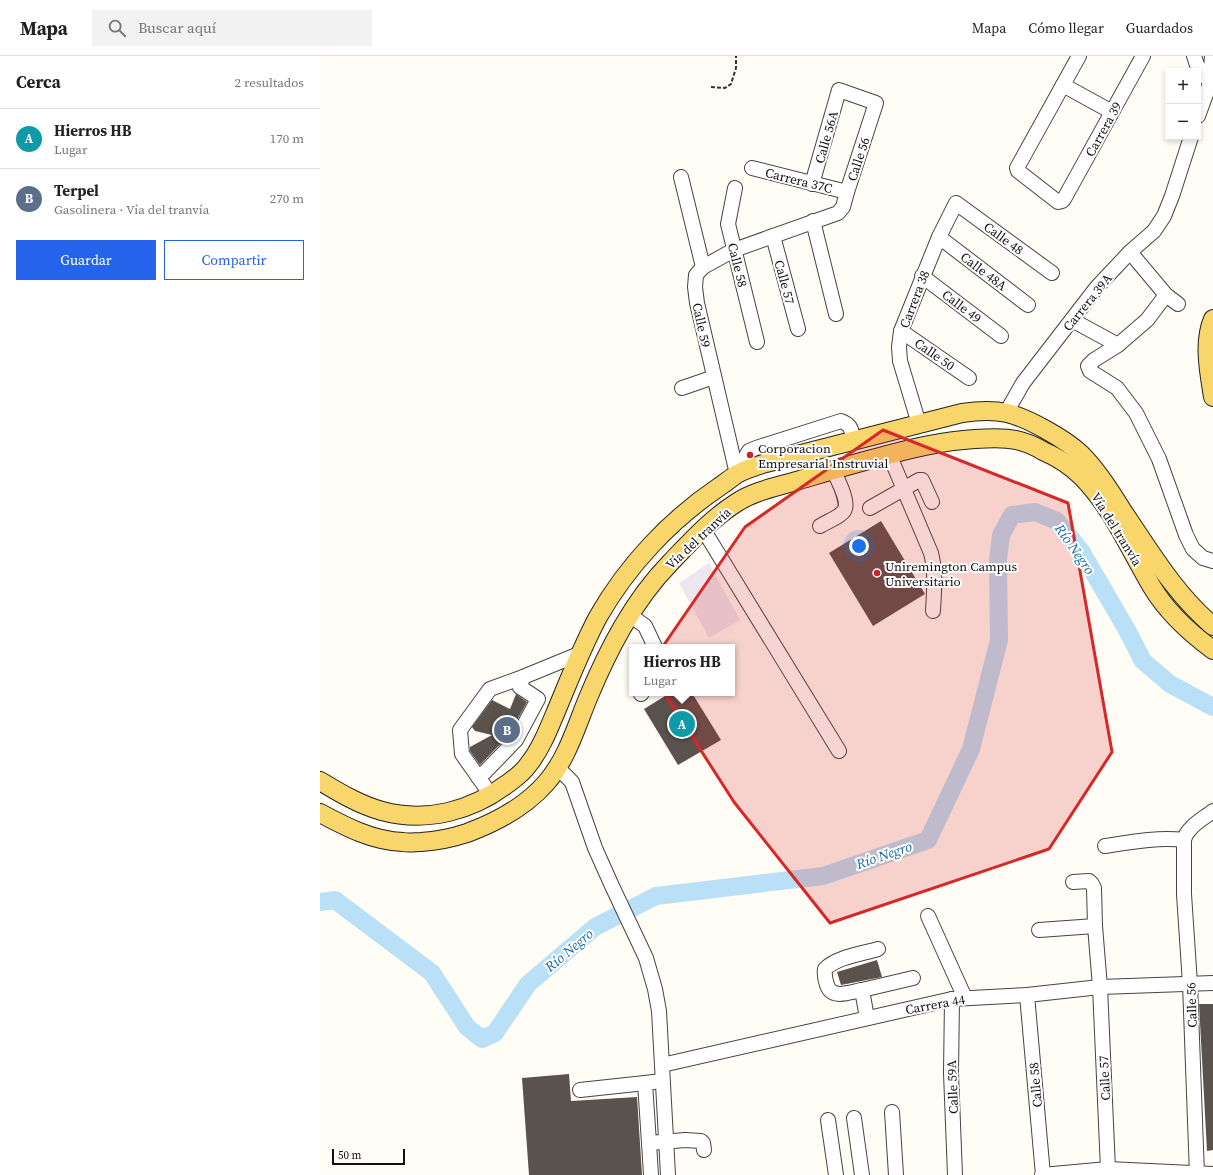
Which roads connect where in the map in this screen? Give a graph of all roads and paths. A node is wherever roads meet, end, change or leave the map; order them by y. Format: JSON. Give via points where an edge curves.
{"nodes":[{"id":1,"x":736,"y":56,"type":"edge"},
{"id":2,"x":1079,"y":56,"type":"edge"},
{"id":3,"x":1143,"y":56,"type":"edge"},
{"id":4,"x":1194,"y":56,"type":"edge"},
{"id":5,"x":1212,"y":56,"type":"edge"},
{"id":6,"x":1210,"y":83,"type":"junction"},
{"id":7,"x":1062,"y":85,"type":"junction"},
{"id":8,"x":711,"y":87,"type":"dead end"},
{"id":9,"x":839,"y":90,"type":"joint"},
{"id":10,"x":1201,"y":108,"type":"edge"},
{"id":11,"x":1112,"y":112,"type":"junction"},
{"id":12,"x":1190,"y":140,"type":"edge"},
{"id":13,"x":752,"y":168,"type":"dead end"},
{"id":14,"x":681,"y":177,"type":"dead end"},
{"id":15,"x":812,"y":184,"type":"junction"},
{"id":16,"x":735,"y":188,"type":"dead end"},
{"id":17,"x":846,"y":192,"type":"junction"},
{"id":18,"x":956,"y":203,"type":"joint"},
{"id":19,"x":814,"y":221,"type":"junction"},
{"id":20,"x":773,"y":236,"type":"junction"},
{"id":21,"x":939,"y":237,"type":"junction"},
{"id":22,"x":734,"y":250,"type":"junction"},
{"id":23,"x":1130,"y":252,"type":"junction"},
{"id":24,"x":703,"y":267,"type":"junction"},
{"id":25,"x":1052,"y":273,"type":"dead end"},
{"id":26,"x":922,"y":276,"type":"junction"},
{"id":27,"x":1166,"y":295,"type":"junction"},
{"id":28,"x":1178,"y":304,"type":"dead end"},
{"id":29,"x":1028,"y":305,"type":"dead end"},
{"id":30,"x":836,"y":314,"type":"dead end"},
{"id":31,"x":1213,"y":319,"type":"edge"},
{"id":32,"x":1072,"y":320,"type":"junction"},
{"id":33,"x":798,"y":329,"type":"dead end"},
{"id":34,"x":901,"y":331,"type":"junction"},
{"id":35,"x":1001,"y":336,"type":"dead end"},
{"id":36,"x":757,"y":342,"type":"dead end"},
{"id":37,"x":1118,"y":344,"type":"junction"},
{"id":38,"x":714,"y":377,"type":"junction"},
{"id":39,"x":969,"y":378,"type":"dead end"},
{"id":40,"x":682,"y":388,"type":"dead end"},
{"id":41,"x":1213,"y":397,"type":"edge"},
{"id":42,"x":1006,"y":413,"type":"junction"},
{"id":43,"x":919,"y":424,"type":"junction"},
{"id":44,"x":889,"y":454,"type":"junction"},
{"id":45,"x":833,"y":470,"type":"junction"},
{"id":46,"x":743,"y":471,"type":"junction"},
{"id":47,"x":903,"y":488,"type":"junction"},
{"id":48,"x":932,"y":502,"type":"dead end"},
{"id":49,"x":870,"y":508,"type":"dead end"},
{"id":50,"x":820,"y":526,"type":"dead end"},
{"id":51,"x":703,"y":529,"type":"junction"},
{"id":52,"x":1213,"y":561,"type":"edge"},
{"id":53,"x":933,"y":611,"type":"dead end"},
{"id":54,"x":630,"y":615,"type":"junction"},
{"id":55,"x":1213,"y":626,"type":"edge"},
{"id":56,"x":654,"y":644,"type":"edge"},
{"id":57,"x":1213,"y":650,"type":"edge"},
{"id":58,"x":579,"y":654,"type":"junction"},
{"id":59,"x":523,"y":678,"type":"junction"},
{"id":60,"x":547,"y":731,"type":"junction"},
{"id":61,"x":516,"y":740,"type":"junction"},
{"id":62,"x":839,"y":751,"type":"dead end"},
{"id":63,"x":532,"y":759,"type":"junction"},
{"id":64,"x":557,"y":767,"type":"junction"},
{"id":65,"x":478,"y":777,"type":"junction"},
{"id":66,"x":320,"y":782,"type":"edge"},
{"id":67,"x":490,"y":796,"type":"junction"},
{"id":68,"x":1213,"y":811,"type":"edge"},
{"id":69,"x":320,"y":813,"type":"edge"},
{"id":70,"x":1185,"y":838,"type":"junction"},
{"id":71,"x":1105,"y":846,"type":"dead end"},
{"id":72,"x":1072,"y":882,"type":"dead end"},
{"id":73,"x":928,"y":916,"type":"dead end"},
{"id":74,"x":1095,"y":926,"type":"junction"},
{"id":75,"x":1039,"y":930,"type":"dead end"},
{"id":76,"x":878,"y":949,"type":"dead end"},
{"id":77,"x":913,"y":978,"type":"dead end"},
{"id":78,"x":1213,"y":983,"type":"edge"},
{"id":79,"x":1190,"y":984,"type":"junction"},
{"id":80,"x":1100,"y":987,"type":"junction"},
{"id":81,"x":862,"y":990,"type":"junction"},
{"id":82,"x":1027,"y":995,"type":"junction"},
{"id":83,"x":958,"y":998,"type":"junction"},
{"id":84,"x":867,"y":1018,"type":"junction"},
{"id":85,"x":662,"y":1065,"type":"junction"},
{"id":86,"x":662,"y":1081,"type":"junction"},
{"id":87,"x":645,"y":1083,"type":"junction"},
{"id":88,"x":580,"y":1090,"type":"dead end"},
{"id":89,"x":892,"y":1112,"type":"dead end"},
{"id":90,"x":854,"y":1118,"type":"dead end"},
{"id":91,"x":828,"y":1120,"type":"dead end"},
{"id":92,"x":665,"y":1142,"type":"junction"},
{"id":93,"x":649,"y":1143,"type":"junction"},
{"id":94,"x":704,"y":1150,"type":"dead end"},
{"id":95,"x":1108,"y":1169,"type":"junction"},
{"id":96,"x":1197,"y":1174,"type":"edge"},
{"id":97,"x":1213,"y":1174,"type":"edge"},
{"id":98,"x":652,"y":1175,"type":"edge"},
{"id":99,"x":668,"y":1175,"type":"edge"},
{"id":100,"x":836,"y":1175,"type":"edge"},
{"id":101,"x":862,"y":1175,"type":"edge"},
{"id":102,"x":896,"y":1175,"type":"edge"},
{"id":103,"x":955,"y":1175,"type":"edge"},
{"id":104,"x":1043,"y":1175,"type":"edge"}],
"edges":[{"from":1,"to":8,"type":"path","via":[[736,68],[731,84],[725,88]]},
{"from":2,"to":7,"type":"street"},
{"from":3,"to":11,"type":"street","name":"Carrera 39"},
{"from":4,"to":6,"type":"street","via":[[1197,65]]},
{"from":5,"to":6,"type":"street"},
{"from":6,"to":10,"type":"street"},
{"from":7,"to":11,"type":"street"},
{"from":7,"to":11,"type":"street","name":"Carrera 39","via":[[1017,168],[1058,202],[1062,202]]},
{"from":9,"to":15,"type":"street","name":"Calle 56A"},
{"from":9,"to":17,"type":"street","name":"Calle 56","via":[[876,103]]},
{"from":12,"to":23,"type":"street","name":"Carrera 39A","via":[[1164,216],[1154,231]]},
{"from":13,"to":15,"type":"street","name":"Carrera 37C"},
{"from":14,"to":24,"type":"street"},
{"from":15,"to":17,"type":"street","name":"Carrera 37C"},
{"from":16,"to":22,"type":"street","name":"Calle 58","via":[[728,224]]},
{"from":17,"to":19,"type":"street","name":"Calle 56","via":[[843,207],[838,213]]},
{"from":18,"to":21,"type":"street","name":"Carrera 38"},
{"from":18,"to":25,"type":"street","name":"Calle 48"},
{"from":19,"to":20,"type":"street"},
{"from":19,"to":30,"type":"street"},
{"from":20,"to":22,"type":"street"},
{"from":20,"to":33,"type":"street","name":"Calle 57"},
{"from":21,"to":26,"type":"street","name":"Carrera 38"},
{"from":21,"to":29,"type":"street","name":"Calle 48A"},
{"from":22,"to":24,"type":"street"},
{"from":22,"to":36,"type":"street","name":"Calle 58"},
{"from":23,"to":27,"type":"street"},
{"from":23,"to":32,"type":"street","name":"Carrera 39A","via":[[1097,287]]},
{"from":24,"to":38,"type":"street","name":"Calle 59","via":[[696,275],[695,293]]},
{"from":26,"to":34,"type":"street","name":"Carrera 38"},
{"from":26,"to":35,"type":"street","name":"Calle 49"},
{"from":27,"to":28,"type":"street"},
{"from":27,"to":37,"type":"street","via":[[1147,320]]},
{"from":31,"to":41,"type":"main road","via":[[1208,334]]},
{"from":32,"to":37,"type":"street"},
{"from":32,"to":42,"type":"street","name":"Carrera 39A","via":[[1023,383]]},
{"from":34,"to":39,"type":"street","name":"Calle 50"},
{"from":34,"to":43,"type":"street","name":"Carrera 38","via":[[900,361]]},
{"from":37,"to":52,"type":"street","via":[[1094,360],[1088,366],[1090,371],[1117,388],[1136,413],[1159,459],[1193,549],[1203,558]]},
{"from":38,"to":40,"type":"street"},
{"from":38,"to":46,"type":"street","name":"Calle 59"},
{"from":42,"to":43,"type":"main road","name":"Vía del tranvía","via":[[977,411]]},
{"from":42,"to":55,"type":"main road","name":"Vía del tranvía","via":[[1030,422],[1080,453],[1105,484],[1164,572],[1186,600]]},
{"from":43,"to":46,"type":"main road","name":"Vía del tranvía"},
{"from":44,"to":45,"type":"main road","name":"Vía del tranvía"},
{"from":44,"to":47,"type":"street"},
{"from":44,"to":57,"type":"main road","name":"Vía del tranvía","via":[[958,440],[986,438],[1015,440],[1045,451],[1082,477],[1115,521],[1154,590],[1174,616]]},
{"from":45,"to":50,"type":"street","via":[[846,503],[845,509]]},
{"from":45,"to":51,"type":"main road","name":"Vía del tranvía","via":[[757,492],[735,503]]},
{"from":46,"to":58,"type":"main road","name":"Vía del tranvía","via":[[701,499],[653,543],[614,591]]},
{"from":47,"to":48,"type":"street","via":[[922,480]]},
{"from":47,"to":49,"type":"street"},
{"from":47,"to":53,"type":"street","via":[[934,563]]},
{"from":51,"to":54,"type":"main road","name":"Vía del tranvía","via":[[668,565]]},
{"from":51,"to":62,"type":"street"},
{"from":54,"to":56,"type":"street","via":[[645,626]]},
{"from":54,"to":64,"type":"main road","name":"Vía del tranvía","via":[[608,653],[574,736]]},
{"from":58,"to":59,"type":"street"},
{"from":58,"to":60,"type":"main road","name":"Vía del tranvía"},
{"from":59,"to":61,"type":"street","via":[[520,687],[538,699]]},
{"from":59,"to":65,"type":"street","via":[[490,689],[460,730],[462,754]]},
{"from":60,"to":63,"type":"main road","name":"Vía del tranvía"},
{"from":60,"to":64,"type":"main road","via":[[550,752]]},
{"from":61,"to":63,"type":"street"},
{"from":61,"to":65,"type":"street"},
{"from":63,"to":64,"type":"main road","via":[[541,765]]},
{"from":63,"to":67,"type":"main road","name":"Vía del tranvía","via":[[511,782]]},
{"from":64,"to":69,"type":"main road","name":"Vía del tranvía","via":[[547,781],[515,810],[494,822],[454,837],[430,841],[383,840],[359,832]]},
{"from":64,"to":85,"type":"street","via":[[572,782],[595,848],[646,958],[659,1011]]},
{"from":65,"to":67,"type":"street"},
{"from":66,"to":67,"type":"main road","name":"Vía del tranvía","via":[[360,804],[400,815],[438,815],[459,810]]},
{"from":68,"to":70,"type":"street","via":[[1191,827]]},
{"from":70,"to":71,"type":"street"},
{"from":70,"to":79,"type":"street","name":"Calle 56","via":[[1184,894]]},
{"from":72,"to":74,"type":"street","name":"Calle 57","via":[[1089,881],[1092,884]]},
{"from":73,"to":83,"type":"street"},
{"from":74,"to":75,"type":"street"},
{"from":74,"to":80,"type":"street","name":"Calle 57"},
{"from":76,"to":81,"type":"street","via":[[839,960],[825,969],[824,976],[832,993]]},
{"from":77,"to":81,"type":"street"},
{"from":78,"to":79,"type":"street","name":"Carrera 44"},
{"from":79,"to":80,"type":"street","name":"Carrera 44"},
{"from":79,"to":96,"type":"street","name":"Calle 56"},
{"from":80,"to":82,"type":"street","name":"Carrera 44"},
{"from":80,"to":95,"type":"street","name":"Calle 57"},
{"from":81,"to":84,"type":"street"},
{"from":82,"to":83,"type":"street","name":"Carrera 44"},
{"from":82,"to":104,"type":"street","name":"Calle 58"},
{"from":83,"to":84,"type":"street","name":"Carrera 44"},
{"from":83,"to":103,"type":"street","name":"Calle 59A","via":[[951,1073]]},
{"from":84,"to":85,"type":"street","name":"Carrera 44"},
{"from":85,"to":86,"type":"street"},
{"from":86,"to":87,"type":"street"},
{"from":86,"to":92,"type":"street"},
{"from":87,"to":88,"type":"street"},
{"from":87,"to":93,"type":"street"},
{"from":89,"to":102,"type":"street"},
{"from":90,"to":101,"type":"street"},
{"from":91,"to":100,"type":"street"},
{"from":92,"to":93,"type":"street"},
{"from":92,"to":94,"type":"street","via":[[701,1141],[704,1143]]},
{"from":92,"to":99,"type":"street"},
{"from":93,"to":98,"type":"street"},
{"from":95,"to":96,"type":"street"},
{"from":95,"to":104,"type":"street"},
{"from":96,"to":97,"type":"street"}]}
